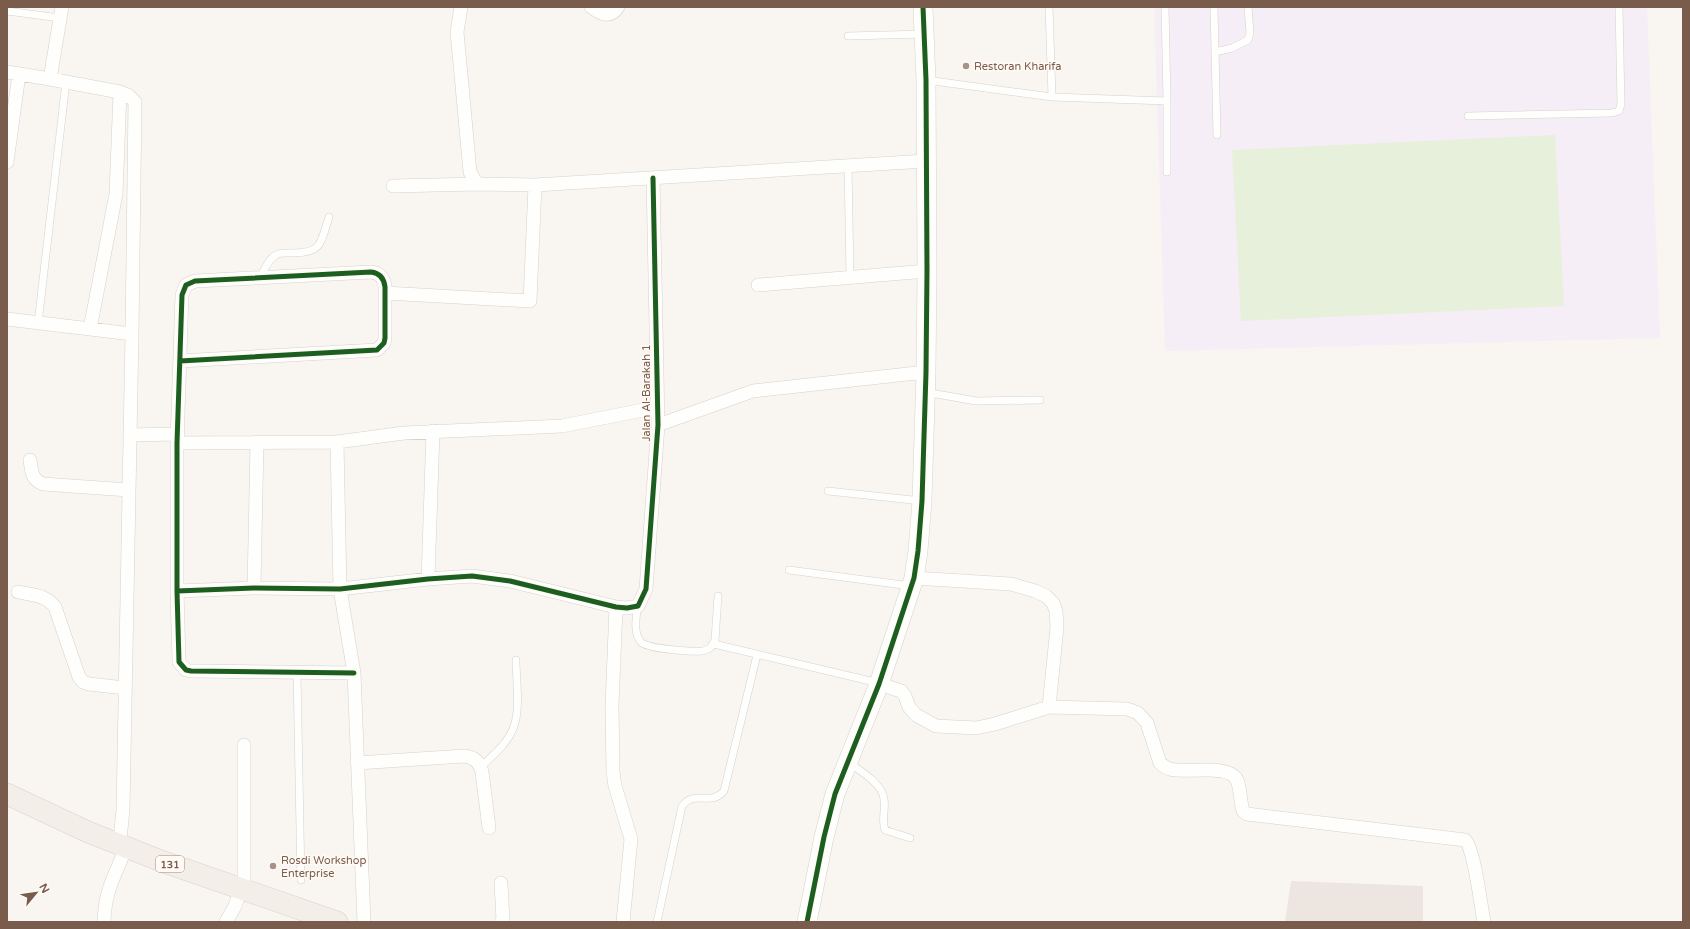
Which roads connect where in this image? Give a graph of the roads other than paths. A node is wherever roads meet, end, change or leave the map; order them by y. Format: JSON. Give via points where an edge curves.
{"nodes":[{"id":1,"x":461,"y":7,"type":"edge"},
{"id":2,"x":591,"y":7,"type":"edge"},
{"id":3,"x":618,"y":7,"type":"edge"},
{"id":4,"x":923,"y":7,"type":"edge"},
{"id":5,"x":1049,"y":7,"type":"edge"},
{"id":6,"x":1165,"y":7,"type":"edge"},
{"id":7,"x":1214,"y":7,"type":"edge"},
{"id":8,"x":1248,"y":7,"type":"edge"},
{"id":9,"x":1619,"y":7,"type":"edge"},
{"id":10,"x":7,"y":11,"type":"edge"},
{"id":11,"x":61,"y":13,"type":"edge"},
{"id":12,"x":924,"y":34,"type":"junction"},
{"id":13,"x":848,"y":36,"type":"dead end"},
{"id":14,"x":1215,"y":52,"type":"junction"},
{"id":15,"x":13,"y":73,"type":"edge"},
{"id":16,"x":50,"y":78,"type":"junction"},
{"id":17,"x":926,"y":80,"type":"junction"},
{"id":18,"x":66,"y":82,"type":"junction"},
{"id":19,"x":120,"y":92,"type":"junction"},
{"id":20,"x":1052,"y":97,"type":"junction"},
{"id":21,"x":1167,"y":101,"type":"junction"},
{"id":22,"x":1468,"y":116,"type":"dead end"},
{"id":23,"x":1217,"y":136,"type":"dead end"},
{"id":24,"x":926,"y":161,"type":"junction"},
{"id":25,"x":7,"y":162,"type":"edge"},
{"id":26,"x":848,"y":166,"type":"junction"},
{"id":27,"x":1167,"y":172,"type":"dead end"},
{"id":28,"x":653,"y":178,"type":"junction"},
{"id":29,"x":479,"y":184,"type":"junction"},
{"id":30,"x":535,"y":185,"type":"junction"},
{"id":31,"x":393,"y":186,"type":"dead end"},
{"id":32,"x":329,"y":218,"type":"dead end"},
{"id":33,"x":927,"y":270,"type":"junction"},
{"id":34,"x":850,"y":277,"type":"junction"},
{"id":35,"x":260,"y":278,"type":"junction"},
{"id":36,"x":758,"y":285,"type":"dead end"},
{"id":37,"x":385,"y":293,"type":"junction"},
{"id":38,"x":7,"y":319,"type":"edge"},
{"id":39,"x":38,"y":323,"type":"junction"},
{"id":40,"x":90,"y":329,"type":"junction"},
{"id":41,"x":132,"y":334,"type":"junction"},
{"id":42,"x":180,"y":361,"type":"junction"},
{"id":43,"x":926,"y":372,"type":"junction"},
{"id":44,"x":925,"y":392,"type":"junction"},
{"id":45,"x":1040,"y":400,"type":"dead end"},
{"id":46,"x":658,"y":407,"type":"junction"},
{"id":47,"x":658,"y":425,"type":"junction"},
{"id":48,"x":433,"y":431,"type":"junction"},
{"id":49,"x":130,"y":435,"type":"junction"},
{"id":50,"x":177,"y":438,"type":"junction"},
{"id":51,"x":257,"y":442,"type":"junction"},
{"id":52,"x":338,"y":442,"type":"junction"},
{"id":53,"x":30,"y":460,"type":"dead end"},
{"id":54,"x":129,"y":490,"type":"junction"},
{"id":55,"x":828,"y":491,"type":"dead end"},
{"id":56,"x":922,"y":501,"type":"junction"},
{"id":57,"x":789,"y":570,"type":"dead end"},
{"id":58,"x":428,"y":579,"type":"junction"},
{"id":59,"x":912,"y":582,"type":"junction"},
{"id":60,"x":254,"y":588,"type":"junction"},
{"id":61,"x":340,"y":589,"type":"junction"},
{"id":62,"x":177,"y":591,"type":"junction"},
{"id":63,"x":18,"y":592,"type":"dead end"},
{"id":64,"x":718,"y":596,"type":"dead end"},
{"id":65,"x":638,"y":606,"type":"junction"},
{"id":66,"x":616,"y":607,"type":"junction"},
{"id":67,"x":714,"y":644,"type":"junction"},
{"id":68,"x":757,"y":655,"type":"junction"},
{"id":69,"x":516,"y":660,"type":"dead end"},
{"id":70,"x":297,"y":673,"type":"junction"},
{"id":71,"x":354,"y":673,"type":"junction"},
{"id":72,"x":879,"y":684,"type":"junction"},
{"id":73,"x":125,"y":688,"type":"junction"},
{"id":74,"x":1049,"y":707,"type":"junction"},
{"id":75,"x":244,"y":746,"type":"dead end"},
{"id":76,"x":848,"y":762,"type":"junction"},
{"id":77,"x":357,"y":763,"type":"junction"},
{"id":78,"x":481,"y":767,"type":"junction"},
{"id":79,"x":7,"y":794,"type":"edge"},
{"id":80,"x":488,"y":828,"type":"dead end"},
{"id":81,"x":910,"y":838,"type":"dead end"},
{"id":82,"x":122,"y":846,"type":"junction"},
{"id":83,"x":301,"y":880,"type":"dead end"},
{"id":84,"x":501,"y":883,"type":"dead end"},
{"id":85,"x":242,"y":889,"type":"junction"},
{"id":86,"x":104,"y":922,"type":"edge"},
{"id":87,"x":226,"y":922,"type":"edge"},
{"id":88,"x":336,"y":922,"type":"edge"},
{"id":89,"x":364,"y":922,"type":"edge"},
{"id":90,"x":501,"y":922,"type":"edge"},
{"id":91,"x":623,"y":922,"type":"edge"},
{"id":92,"x":657,"y":922,"type":"edge"},
{"id":93,"x":807,"y":922,"type":"edge"},
{"id":94,"x":1484,"y":922,"type":"edge"}],
"edges":[{"from":1,"to":29,"type":"street","via":[[457,32],[469,164],[472,177]]},
{"from":2,"to":3,"type":"street","via":[[608,15]]},
{"from":4,"to":12,"type":"street"},
{"from":5,"to":20,"type":"lane"},
{"from":6,"to":21,"type":"lane"},
{"from":7,"to":14,"type":"lane"},
{"from":8,"to":14,"type":"lane","via":[[1248,40],[1232,48]]},
{"from":9,"to":22,"type":"lane","via":[[1619,111]]},
{"from":10,"to":11,"type":"lane"},
{"from":11,"to":16,"type":"street"},
{"from":12,"to":13,"type":"lane"},
{"from":12,"to":17,"type":"street"},
{"from":14,"to":23,"type":"lane"},
{"from":15,"to":16,"type":"street"},
{"from":15,"to":25,"type":"street"},
{"from":16,"to":18,"type":"street"},
{"from":17,"to":20,"type":"lane"},
{"from":17,"to":24,"type":"street"},
{"from":18,"to":19,"type":"street"},
{"from":18,"to":39,"type":"lane"},
{"from":19,"to":40,"type":"street","via":[[116,194]]},
{"from":19,"to":41,"type":"street","via":[[132,98],[135,107]]},
{"from":20,"to":21,"type":"lane"},
{"from":21,"to":27,"type":"lane"},
{"from":24,"to":26,"type":"street"},
{"from":24,"to":33,"type":"street"},
{"from":26,"to":28,"type":"street"},
{"from":26,"to":34,"type":"lane"},
{"from":28,"to":30,"type":"street"},
{"from":28,"to":46,"type":"street","name":"Jalan Al-Barakah 1"},
{"from":29,"to":30,"type":"street"},
{"from":29,"to":31,"type":"street"},
{"from":30,"to":37,"type":"street","via":[[530,301]]},
{"from":32,"to":35,"type":"lane","via":[[320,244],[314,250],[308,253],[276,254]]},
{"from":33,"to":34,"type":"street"},
{"from":33,"to":43,"type":"street"},
{"from":34,"to":36,"type":"street"},
{"from":35,"to":37,"type":"street","via":[[376,273],[383,279]]},
{"from":35,"to":42,"type":"street","via":[[195,281],[186,285],[182,294]]},
{"from":37,"to":42,"type":"street","via":[[385,338],[377,350]]},
{"from":38,"to":39,"type":"street"},
{"from":39,"to":40,"type":"street"},
{"from":40,"to":41,"type":"street"},
{"from":41,"to":49,"type":"street"},
{"from":42,"to":50,"type":"street"},
{"from":43,"to":44,"type":"street"},
{"from":43,"to":47,"type":"street","via":[[753,392]]},
{"from":44,"to":45,"type":"lane","via":[[976,401]]},
{"from":44,"to":56,"type":"street"},
{"from":46,"to":47,"type":"street","name":"Jalan Al-Barakah 1"},
{"from":46,"to":48,"type":"street","via":[[562,426]]},
{"from":47,"to":65,"type":"street","name":"Jalan Al-Barakah 1","via":[[646,589]]},
{"from":48,"to":52,"type":"street","via":[[404,432]]},
{"from":48,"to":58,"type":"street"},
{"from":49,"to":50,"type":"street"},
{"from":49,"to":54,"type":"street"},
{"from":50,"to":51,"type":"street"},
{"from":50,"to":62,"type":"street"},
{"from":51,"to":52,"type":"street"},
{"from":51,"to":60,"type":"street"},
{"from":52,"to":61,"type":"street"},
{"from":53,"to":54,"type":"street","via":[[33,476],[36,481],[43,484]]},
{"from":54,"to":73,"type":"street"},
{"from":55,"to":56,"type":"lane"},
{"from":56,"to":59,"type":"street","via":[[918,551]]},
{"from":57,"to":59,"type":"lane"},
{"from":58,"to":61,"type":"street"},
{"from":58,"to":66,"type":"street","via":[[472,576],[510,581]]},
{"from":59,"to":72,"type":"street"},
{"from":59,"to":74,"type":"street","via":[[1011,584],[1046,596],[1053,603],[1058,627]]},
{"from":60,"to":61,"type":"street"},
{"from":60,"to":62,"type":"street"},
{"from":61,"to":71,"type":"street"},
{"from":62,"to":70,"type":"street","via":[[178,657],[186,670]]},
{"from":63,"to":73,"type":"street","via":[[50,600],[55,607],[83,682]]},
{"from":64,"to":67,"type":"lane"},
{"from":65,"to":66,"type":"street"},
{"from":65,"to":67,"type":"lane","via":[[635,622],[642,644],[653,648],[702,651]]},
{"from":66,"to":91,"type":"street","via":[[612,706],[613,772],[631,839]]},
{"from":67,"to":68,"type":"lane"},
{"from":68,"to":72,"type":"lane"},
{"from":68,"to":92,"type":"lane","via":[[724,791],[716,798],[690,799],[680,811]]},
{"from":69,"to":78,"type":"lane","via":[[517,714],[513,729],[499,749]]},
{"from":70,"to":71,"type":"street"},
{"from":70,"to":83,"type":"lane"},
{"from":71,"to":77,"type":"street"},
{"from":72,"to":74,"type":"street","via":[[901,691],[908,707],[916,715],[936,726],[976,728]]},
{"from":72,"to":76,"type":"street"},
{"from":73,"to":82,"type":"street","via":[[120,839]]},
{"from":74,"to":94,"type":"street","via":[[1127,709],[1138,713],[1147,723],[1160,763],[1169,769],[1230,772],[1237,780],[1243,811],[1247,814],[1465,840],[1473,860]]},
{"from":75,"to":85,"type":"street"},
{"from":76,"to":81,"type":"lane","via":[[880,789],[884,798],[885,830]]},
{"from":76,"to":93,"type":"street","via":[[835,794]]},
{"from":77,"to":78,"type":"street","via":[[464,756],[474,759]]},
{"from":77,"to":89,"type":"street"},
{"from":78,"to":80,"type":"street"},
{"from":79,"to":82,"type":"main road","number":"131"},
{"from":82,"to":85,"type":"main road","number":"131"},
{"from":82,"to":86,"type":"street","via":[[108,891]]},
{"from":84,"to":90,"type":"street"},
{"from":85,"to":87,"type":"street"},
{"from":85,"to":88,"type":"main road","number":"131"}]}
